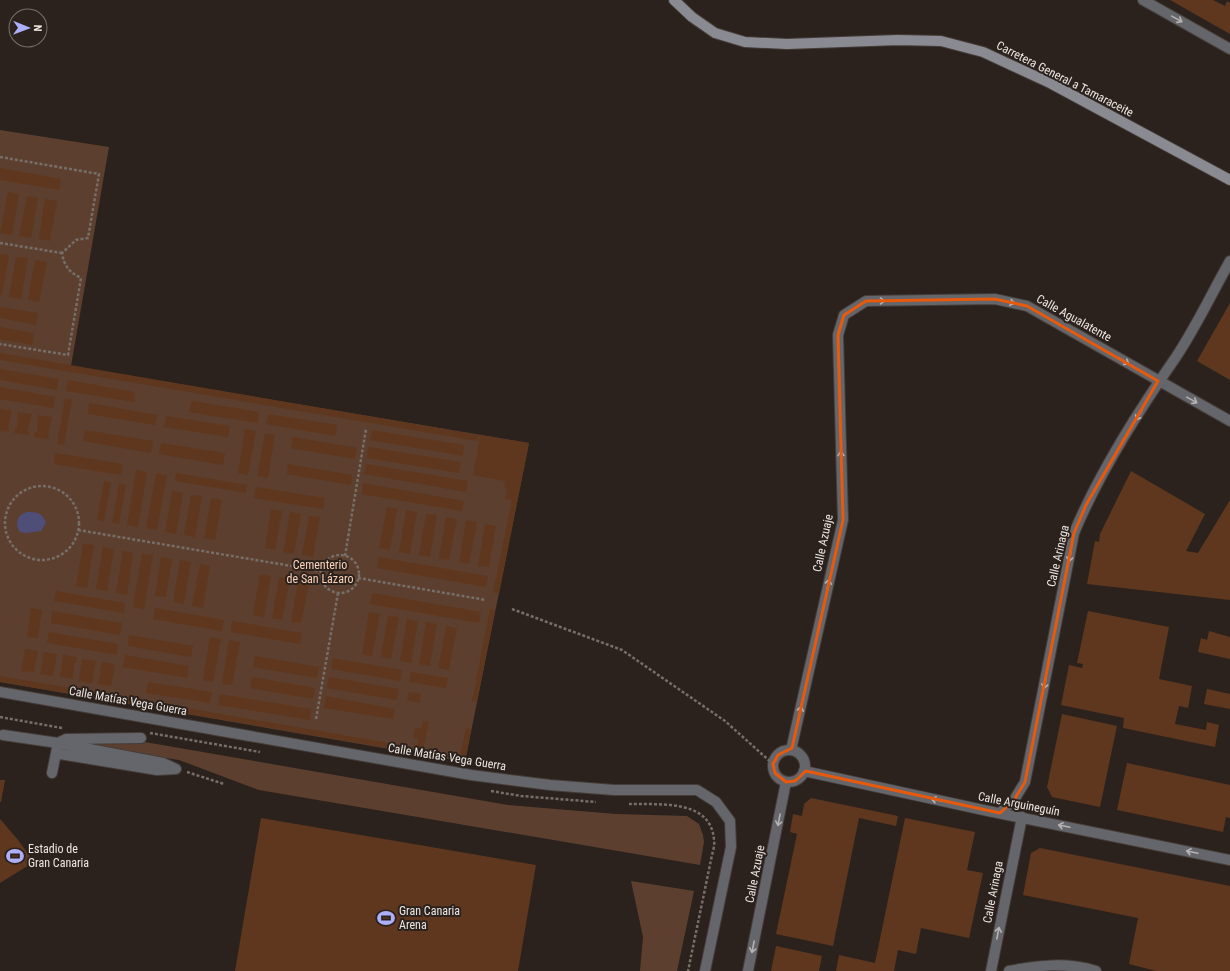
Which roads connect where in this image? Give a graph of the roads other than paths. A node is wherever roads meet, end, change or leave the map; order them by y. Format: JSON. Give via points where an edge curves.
{"nodes":[{"id":1,"x":674,"y":0,"type":"edge"},
{"id":2,"x":1143,"y":0,"type":"edge"},
{"id":3,"x":1230,"y":48,"type":"edge"},
{"id":4,"x":1230,"y":180,"type":"edge"},
{"id":5,"x":1230,"y":261,"type":"edge"},
{"id":6,"x":844,"y":315,"type":"joint"},
{"id":7,"x":1158,"y":381,"type":"junction"},
{"id":8,"x":1230,"y":422,"type":"edge"},
{"id":9,"x":0,"y":692,"type":"edge"},
{"id":10,"x":3,"y":735,"type":"dead end"},
{"id":11,"x":144,"y":735,"type":"road end"},
{"id":12,"x":58,"y":743,"type":"junction"},
{"id":13,"x":791,"y":750,"type":"junction"},
{"id":14,"x":60,"y":754,"type":"dead end"},
{"id":15,"x":804,"y":771,"type":"junction"},
{"id":16,"x":52,"y":773,"type":"dead end"},
{"id":17,"x":786,"y":782,"type":"junction"},
{"id":18,"x":1000,"y":813,"type":"junction"},
{"id":19,"x":1022,"y":818,"type":"junction"},
{"id":20,"x":1230,"y":860,"type":"edge"},
{"id":21,"x":704,"y":971,"type":"edge"},
{"id":22,"x":748,"y":971,"type":"edge"},
{"id":23,"x":991,"y":971,"type":"edge"},
{"id":24,"x":1009,"y":971,"type":"edge"},
{"id":25,"x":1096,"y":971,"type":"edge"}],
"edges":[{"from":1,"to":4,"type":"main road","name":"Carretera General a Tamaraceite","via":[[715,33],[745,42],[787,44],[941,41],[982,52],[1050,83]]},
{"from":2,"to":3,"type":"street","one_way":true},
{"from":5,"to":7,"type":"street","name":"Calle Arinaga","via":[[1177,356]]},
{"from":6,"to":7,"type":"street","name":"Calle Agualatente","one_way":true,"via":[[866,301],[995,299],[1027,306]]},
{"from":13,"to":6,"type":"street","name":"Calle Azuaje","one_way":true,"via":[[843,520],[838,335]]},
{"from":7,"to":8,"type":"street","name":"Calle Agualatente","one_way":true},
{"from":7,"to":18,"type":"street","name":"Calle Arinaga","one_way":true,"via":[[1086,505],[1074,533],[1025,782],[1014,800]]},
{"from":9,"to":21,"type":"street","name":"Calle Matías Vega Guerra","via":[[471,775],[614,790],[698,790],[716,802],[730,821],[731,847]]},
{"from":10,"to":12,"type":"street"},
{"from":11,"to":12,"type":"street","via":[[66,739]]},
{"from":12,"to":14,"type":"street","via":[[163,763],[176,769],[157,770]]},
{"from":12,"to":16,"type":"street"},
{"from":13,"to":15,"type":"street","via":[[804,760]]},
{"from":13,"to":17,"type":"street","via":[[778,755],[773,764],[775,773]]},
{"from":15,"to":17,"type":"street","via":[[799,778]]},
{"from":18,"to":15,"type":"street","name":"Calle Arguineguín","one_way":true},
{"from":17,"to":22,"type":"street","name":"Calle Azuaje","one_way":true},
{"from":18,"to":19,"type":"street","name":"Calle Arguineguín"},
{"from":20,"to":19,"type":"street","name":"Calle Arguineguín","one_way":true},
{"from":23,"to":19,"type":"street","name":"Calle Arinaga","one_way":true},
{"from":24,"to":25,"type":"street","via":[[1039,965],[1082,967]]}]}
